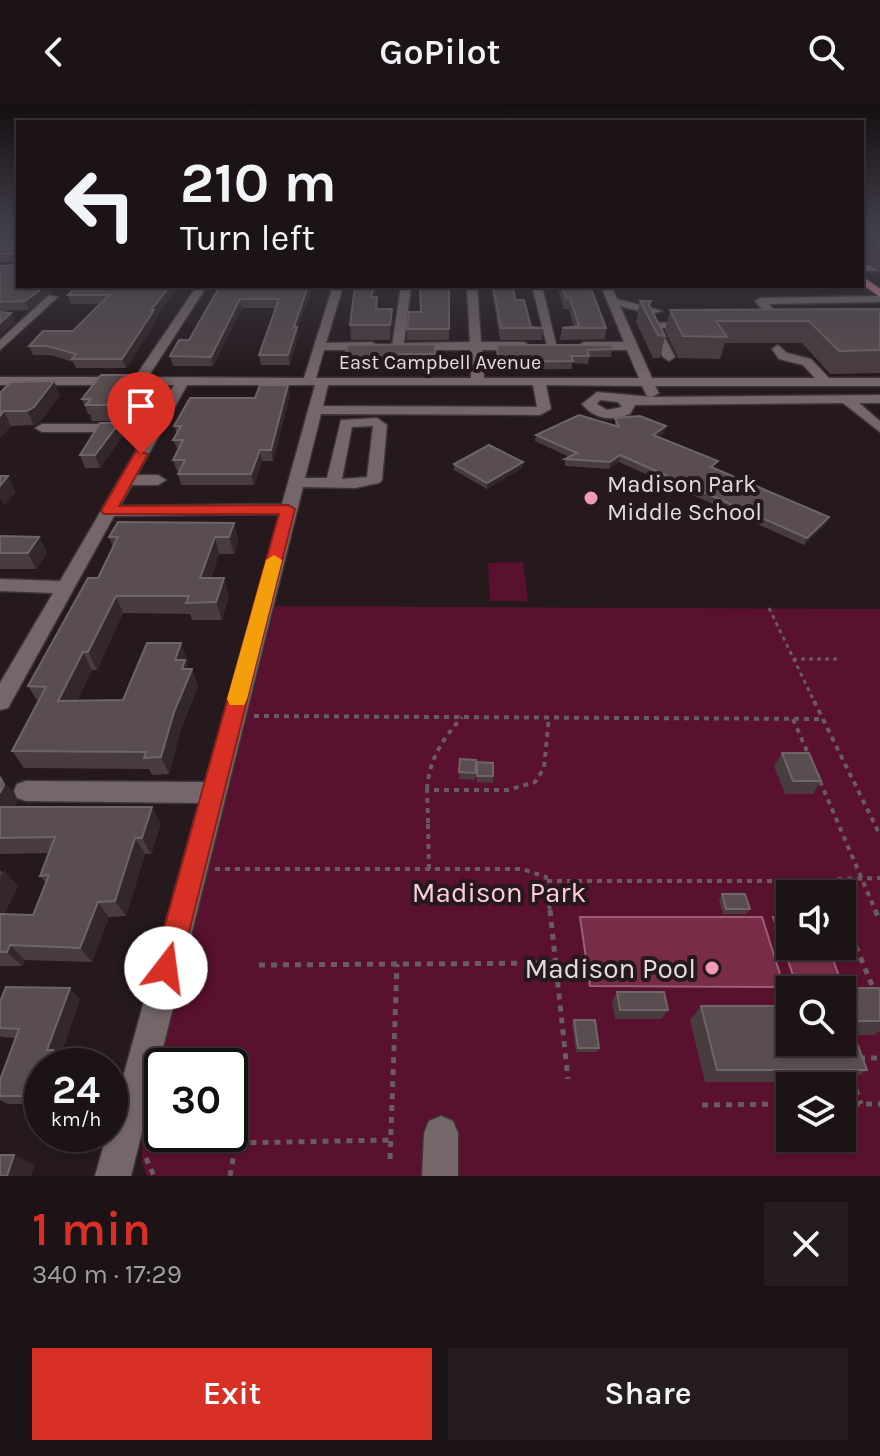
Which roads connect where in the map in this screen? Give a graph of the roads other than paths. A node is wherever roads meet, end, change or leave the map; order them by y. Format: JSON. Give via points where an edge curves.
{"nodes":[{"id":1,"x":864,"y":282,"type":"edge"},
{"id":2,"x":201,"y":288,"type":"edge"},
{"id":3,"x":337,"y":288,"type":"edge"},
{"id":4,"x":406,"y":288,"type":"edge"},
{"id":5,"x":472,"y":288,"type":"edge"},
{"id":6,"x":538,"y":288,"type":"edge"},
{"id":7,"x":607,"y":288,"type":"edge"},
{"id":8,"x":860,"y":295,"type":"junction"},
{"id":9,"x":53,"y":297,"type":"dead end"},
{"id":10,"x":613,"y":302,"type":"junction"},
{"id":11,"x":878,"y":303,"type":"edge"},
{"id":12,"x":653,"y":308,"type":"edge"},
{"id":13,"x":11,"y":316,"type":"edge"},
{"id":14,"x":32,"y":316,"type":"junction"},
{"id":15,"x":769,"y":324,"type":"edge"},
{"id":16,"x":711,"y":325,"type":"edge"},
{"id":17,"x":0,"y":346,"type":"edge"},
{"id":18,"x":398,"y":346,"type":"junction"},
{"id":19,"x":476,"y":346,"type":"junction"},
{"id":20,"x":553,"y":346,"type":"junction"},
{"id":21,"x":633,"y":346,"type":"junction"},
{"id":22,"x":320,"y":347,"type":"junction"},
{"id":23,"x":669,"y":357,"type":"dead end"},
{"id":24,"x":0,"y":381,"type":"edge"},
{"id":25,"x":139,"y":381,"type":"junction"},
{"id":26,"x":183,"y":381,"type":"junction"},
{"id":27,"x":316,"y":381,"type":"junction"},
{"id":28,"x":478,"y":381,"type":"junction"},
{"id":29,"x":539,"y":382,"type":"junction"},
{"id":30,"x":648,"y":382,"type":"junction"},
{"id":31,"x":805,"y":382,"type":"junction"},
{"id":32,"x":826,"y":382,"type":"junction"},
{"id":33,"x":880,"y":382,"type":"edge"},
{"id":34,"x":654,"y":399,"type":"junction"},
{"id":35,"x":846,"y":399,"type":"junction"},
{"id":36,"x":880,"y":399,"type":"edge"},
{"id":37,"x":171,"y":401,"type":"junction"},
{"id":38,"x":627,"y":401,"type":"dead end"},
{"id":39,"x":193,"y":402,"type":"edge"},
{"id":40,"x":314,"y":410,"type":"junction"},
{"id":41,"x":42,"y":428,"type":"dead end"},
{"id":42,"x":156,"y":428,"type":"junction"},
{"id":43,"x":880,"y":428,"type":"edge"},
{"id":44,"x":126,"y":480,"type":"junction"},
{"id":45,"x":158,"y":480,"type":"dead end"},
{"id":46,"x":295,"y":482,"type":"junction"},
{"id":47,"x":334,"y":482,"type":"junction"},
{"id":48,"x":288,"y":509,"type":"junction"},
{"id":49,"x":109,"y":511,"type":"junction"},
{"id":50,"x":0,"y":585,"type":"edge"},
{"id":51,"x":63,"y":592,"type":"junction"},
{"id":52,"x":0,"y":597,"type":"edge"},
{"id":53,"x":0,"y":702,"type":"edge"},
{"id":54,"x":26,"y":791,"type":"dead end"},
{"id":55,"x":212,"y":793,"type":"junction"},
{"id":56,"x":441,"y":1133,"type":"dead end"},
{"id":57,"x":113,"y":1176,"type":"edge"},
{"id":58,"x":440,"y":1176,"type":"edge"}],
"edges":[{"from":1,"to":11,"type":"main road"},
{"from":2,"to":25,"type":"street"},
{"from":3,"to":22,"type":"street"},
{"from":4,"to":18,"type":"street"},
{"from":5,"to":19,"type":"street"},
{"from":6,"to":20,"type":"street"},
{"from":7,"to":10,"type":"street"},
{"from":8,"to":11,"type":"street"},
{"from":8,"to":11,"type":"street"},
{"from":8,"to":15,"type":"street","via":[[760,301],[771,313],[805,319]]},
{"from":9,"to":14,"type":"street"},
{"from":10,"to":12,"type":"street"},
{"from":10,"to":21,"type":"street"},
{"from":13,"to":14,"type":"street"},
{"from":14,"to":17,"type":"street"},
{"from":16,"to":23,"type":"street","via":[[653,325]]},
{"from":18,"to":19,"type":"street"},
{"from":18,"to":22,"type":"street"},
{"from":19,"to":20,"type":"street"},
{"from":19,"to":28,"type":"street"},
{"from":20,"to":21,"type":"street"},
{"from":21,"to":30,"type":"street"},
{"from":22,"to":27,"type":"street"},
{"from":24,"to":25,"type":"street","name":"East Campbell Avenue"},
{"from":25,"to":26,"type":"street","name":"East Campbell Avenue"},
{"from":26,"to":27,"type":"street","name":"East Campbell Avenue"},
{"from":26,"to":37,"type":"street"},
{"from":27,"to":28,"type":"street","name":"East Campbell Avenue"},
{"from":27,"to":40,"type":"street"},
{"from":28,"to":29,"type":"street","name":"East Campbell Avenue"},
{"from":29,"to":30,"type":"street","name":"East Campbell Avenue"},
{"from":29,"to":40,"type":"street","via":[[544,409],[540,411]]},
{"from":30,"to":31,"type":"street","name":"East Campbell Avenue"},
{"from":30,"to":34,"type":"street"},
{"from":31,"to":32,"type":"street","name":"East Campbell Avenue"},
{"from":31,"to":32,"type":"street","via":[[789,361],[795,357]]},
{"from":32,"to":33,"type":"street","name":"East Campbell Avenue"},
{"from":34,"to":35,"type":"street"},
{"from":34,"to":38,"type":"street"},
{"from":35,"to":36,"type":"street"},
{"from":35,"to":43,"type":"street"},
{"from":37,"to":39,"type":"street"},
{"from":37,"to":42,"type":"street"},
{"from":40,"to":46,"type":"street"},
{"from":41,"to":42,"type":"street"},
{"from":42,"to":44,"type":"street"},
{"from":44,"to":45,"type":"street"},
{"from":44,"to":49,"type":"street"},
{"from":46,"to":47,"type":"street"},
{"from":46,"to":48,"type":"street"},
{"from":47,"to":47,"type":"street","via":[[374,480],[377,422],[346,423]]},
{"from":48,"to":49,"type":"street"},
{"from":48,"to":55,"type":"street"},
{"from":49,"to":51,"type":"street"},
{"from":50,"to":51,"type":"street"},
{"from":51,"to":52,"type":"street"},
{"from":51,"to":53,"type":"street"},
{"from":54,"to":55,"type":"street"},
{"from":55,"to":57,"type":"street"},
{"from":56,"to":58,"type":"street"}]}
